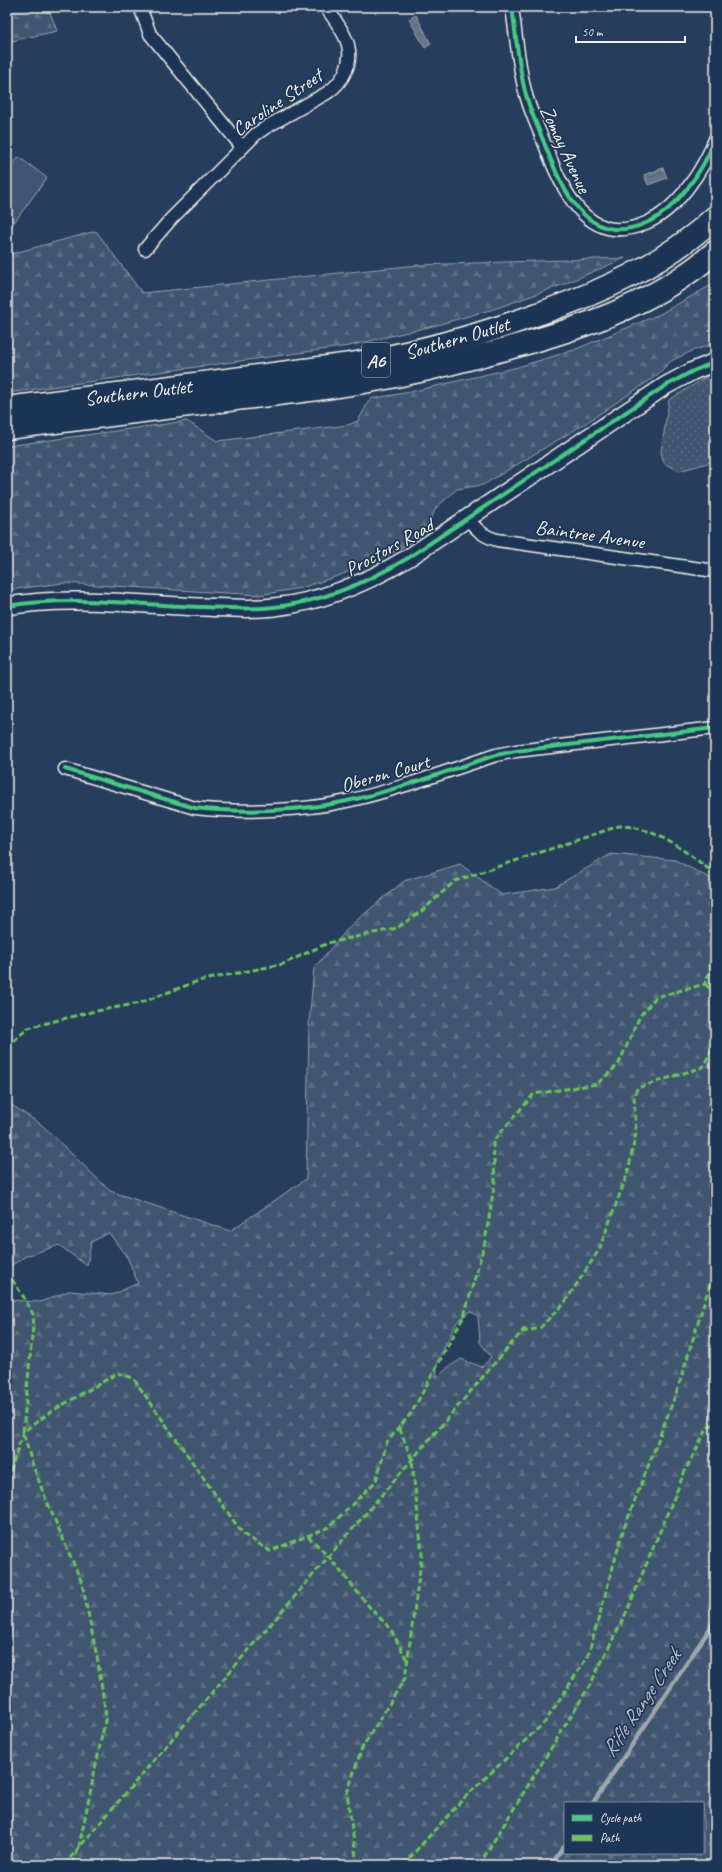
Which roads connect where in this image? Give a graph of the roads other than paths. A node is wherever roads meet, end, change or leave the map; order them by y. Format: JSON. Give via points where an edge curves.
{"nodes":[{"id":1,"x":140,"y":7,"type":"edge"},
{"id":2,"x":326,"y":7,"type":"edge"},
{"id":3,"x":512,"y":7,"type":"edge"},
{"id":4,"x":715,"y":139,"type":"edge"},
{"id":5,"x":242,"y":147,"type":"junction"},
{"id":6,"x":715,"y":217,"type":"edge"},
{"id":7,"x":145,"y":249,"type":"dead end"},
{"id":8,"x":715,"y":252,"type":"edge"},
{"id":9,"x":715,"y":362,"type":"edge"},
{"id":10,"x":7,"y":408,"type":"edge"},
{"id":11,"x":7,"y":428,"type":"edge"},
{"id":12,"x":468,"y":518,"type":"junction"},
{"id":13,"x":715,"y":571,"type":"edge"},
{"id":14,"x":7,"y":606,"type":"edge"},
{"id":15,"x":715,"y":728,"type":"edge"},
{"id":16,"x":65,"y":769,"type":"dead end"}],
"edges":[{"from":1,"to":5,"type":"street","via":[[150,34]]},
{"from":2,"to":5,"type":"street","name":"Caroline Street","via":[[348,44],[349,60],[342,79],[327,93],[268,126]]},
{"from":3,"to":4,"type":"street","name":"Zomay Avenue","via":[[528,104],[567,195],[587,218],[611,229],[638,226],[652,221],[696,177],[708,158]]},
{"from":5,"to":7,"type":"street","name":"Caroline Street"},
{"from":6,"to":10,"type":"highway","name":"Southern Outlet","number":"A6","via":[[669,254],[623,280],[544,312],[451,342],[351,364]]},
{"from":8,"to":11,"type":"highway","name":"Southern Outlet","number":"A6","via":[[670,284],[625,309],[552,336],[454,363],[326,388]]},
{"from":9,"to":12,"type":"street","name":"Proctors Road","via":[[665,386]]},
{"from":12,"to":13,"type":"street","name":"Baintree Avenue","via":[[478,531],[497,540]]},
{"from":12,"to":14,"type":"street","name":"Proctors Road","via":[[408,558],[376,575],[291,604],[251,609],[76,601]]},
{"from":15,"to":16,"type":"street","name":"Oberon Court","via":[[516,751],[360,798],[292,808],[195,808]]}]}
